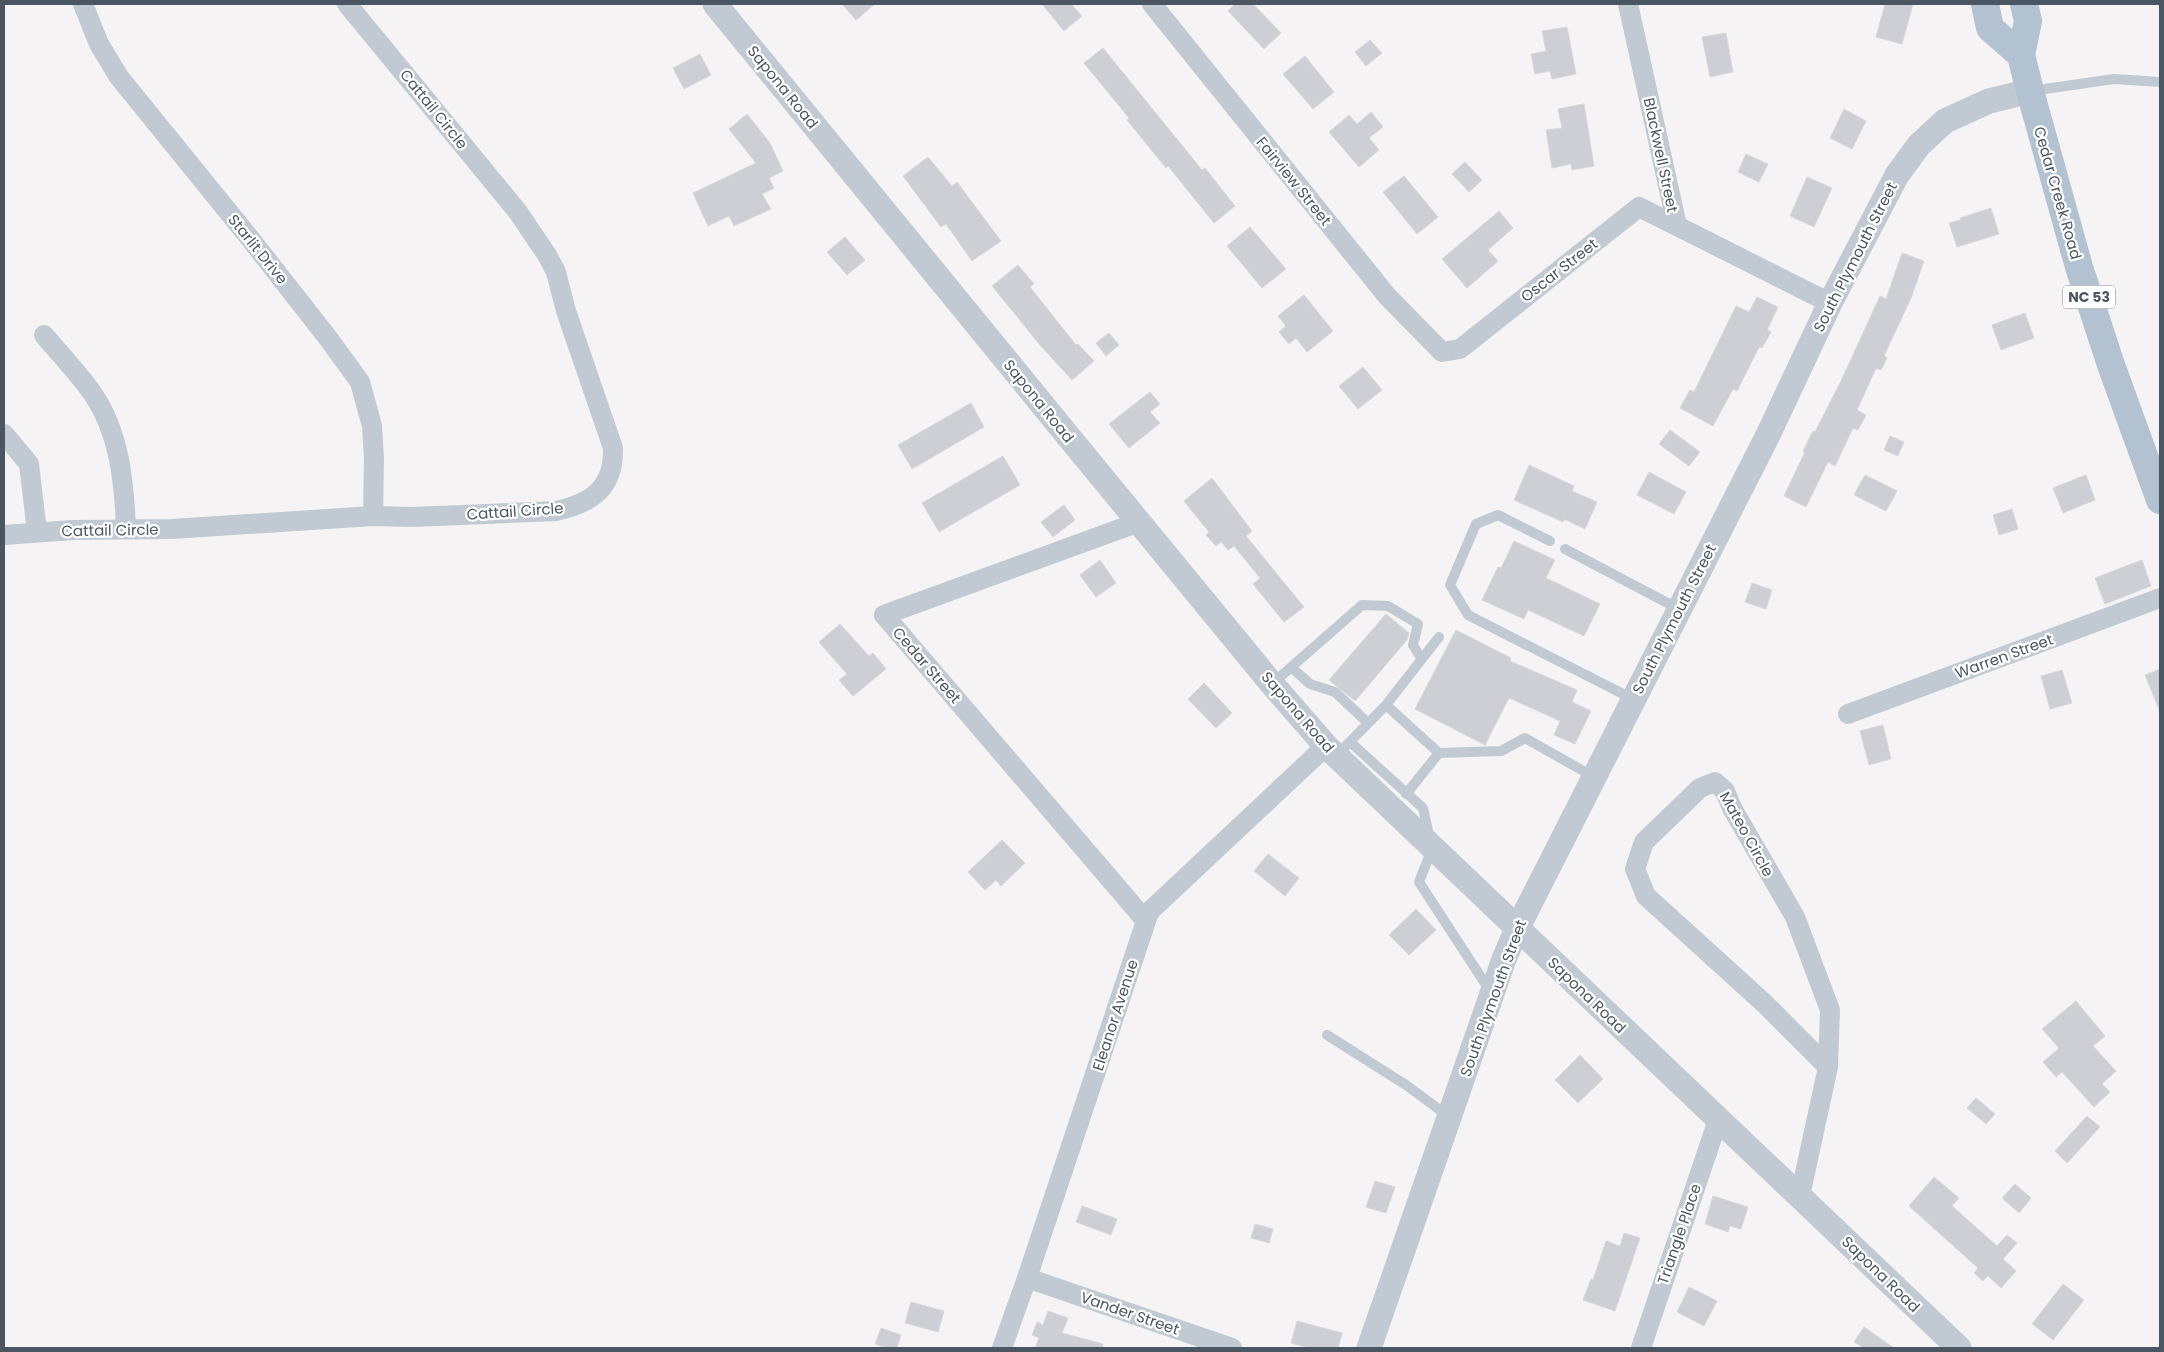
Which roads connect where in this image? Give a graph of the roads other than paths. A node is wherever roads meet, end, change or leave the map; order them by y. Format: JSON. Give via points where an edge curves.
{"nodes":[{"id":1,"x":84,"y":4,"type":"edge"},
{"id":2,"x":347,"y":4,"type":"edge"},
{"id":3,"x":715,"y":4,"type":"edge"},
{"id":4,"x":1152,"y":4,"type":"edge"},
{"id":5,"x":1628,"y":4,"type":"edge"},
{"id":6,"x":1985,"y":4,"type":"edge"},
{"id":7,"x":2024,"y":4,"type":"edge"},
{"id":8,"x":2021,"y":55,"type":"junction"},
{"id":9,"x":2160,"y":82,"type":"edge"},
{"id":10,"x":2030,"y":91,"type":"junction"},
{"id":11,"x":1677,"y":226,"type":"junction"},
{"id":12,"x":1830,"y":303,"type":"junction"},
{"id":13,"x":44,"y":335,"type":"dead end"},
{"id":14,"x":1442,"y":352,"type":"joint"},
{"id":15,"x":4,"y":434,"type":"edge"},
{"id":16,"x":2160,"y":500,"type":"edge"},
{"id":17,"x":373,"y":516,"type":"junction"},
{"id":18,"x":1139,"y":522,"type":"junction"},
{"id":19,"x":126,"y":529,"type":"junction"},
{"id":20,"x":37,"y":532,"type":"junction"},
{"id":21,"x":4,"y":535,"type":"edge"},
{"id":22,"x":1550,"y":541,"type":"dead end"},
{"id":23,"x":1565,"y":549,"type":"dead end"},
{"id":24,"x":2160,"y":598,"type":"edge"},
{"id":25,"x":1679,"y":609,"type":"junction"},
{"id":26,"x":1439,"y":637,"type":"dead end"},
{"id":27,"x":1422,"y":658,"type":"junction"},
{"id":28,"x":1292,"y":667,"type":"junction"},
{"id":29,"x":1272,"y":684,"type":"junction"},
{"id":30,"x":1634,"y":698,"type":"junction"},
{"id":31,"x":1386,"y":705,"type":"junction"},
{"id":32,"x":1848,"y":714,"type":"dead end"},
{"id":33,"x":1368,"y":723,"type":"junction"},
{"id":34,"x":1338,"y":748,"type":"junction"},
{"id":35,"x":1439,"y":753,"type":"junction"},
{"id":36,"x":1594,"y":776,"type":"junction"},
{"id":37,"x":1406,"y":794,"type":"junction"},
{"id":38,"x":1432,"y":849,"type":"junction"},
{"id":39,"x":1146,"y":921,"type":"junction"},
{"id":40,"x":1517,"y":929,"type":"junction"},
{"id":41,"x":1492,"y":994,"type":"junction"},
{"id":42,"x":1326,"y":1035,"type":"dead end"},
{"id":43,"x":1828,"y":1067,"type":"junction"},
{"id":44,"x":1449,"y":1116,"type":"junction"},
{"id":45,"x":1718,"y":1120,"type":"junction"},
{"id":46,"x":1800,"y":1196,"type":"junction"},
{"id":47,"x":1027,"y":1278,"type":"junction"},
{"id":48,"x":1002,"y":1348,"type":"edge"},
{"id":49,"x":1232,"y":1348,"type":"edge"},
{"id":50,"x":1369,"y":1348,"type":"edge"},
{"id":51,"x":1641,"y":1348,"type":"edge"},
{"id":52,"x":1959,"y":1348,"type":"edge"}],
"edges":[{"from":1,"to":17,"type":"street","name":"Starlit Drive","via":[[98,44],[119,78],[360,382],[372,426]]},
{"from":2,"to":17,"type":"street","name":"Cattail Circle","via":[[518,212],[546,255],[556,272],[566,311],[613,448],[609,478],[588,501],[573,507],[556,511]]},
{"from":3,"to":18,"type":"street","name":"Sapona Road"},
{"from":4,"to":14,"type":"street","name":"Fairview Street","via":[[1386,296]]},
{"from":5,"to":11,"type":"street","name":"Blackwell Street"},
{"from":6,"to":8,"type":"main road","via":[[1990,28]]},
{"from":7,"to":8,"type":"main road","name":"Cedar Creek Road","number":"NC 53","via":[[2028,21]]},
{"from":8,"to":10,"type":"main road","name":"Cedar Creek Road","number":"NC 53"},
{"from":9,"to":10,"type":"lane","name":"South Plymouth Street","via":[[2114,79]]},
{"from":10,"to":12,"type":"street","name":"South Plymouth Street","via":[[1989,101],[1945,121],[1919,145],[1897,175]]},
{"from":10,"to":16,"type":"main road","name":"Cedar Creek Road","number":"NC 53","via":[[2079,267]]},
{"from":11,"to":12,"type":"street","name":"Blackwell Street"},
{"from":11,"to":14,"type":"street","name":"Oscar Street","via":[[1638,207],[1460,349]]},
{"from":12,"to":25,"type":"street","name":"South Plymouth Street","via":[[1768,435]]},
{"from":13,"to":19,"type":"street","via":[[93,394],[107,421],[121,466]]},
{"from":15,"to":20,"type":"street","via":[[29,464]]},
{"from":17,"to":19,"type":"street","name":"Cattail Circle"},
{"from":18,"to":29,"type":"street","name":"Sapona Road"},
{"from":18,"to":39,"type":"street","name":"Cedar Street","via":[[884,616]]},
{"from":19,"to":20,"type":"street","name":"Cattail Circle"},
{"from":20,"to":21,"type":"street","name":"Cattail Circle"},
{"from":22,"to":30,"type":"lane","via":[[1498,515],[1476,524],[1450,585],[1468,615]]},
{"from":23,"to":25,"type":"lane"},
{"from":24,"to":32,"type":"street","name":"Warren Street"},
{"from":25,"to":30,"type":"street","name":"South Plymouth Street"},
{"from":26,"to":27,"type":"lane"},
{"from":27,"to":28,"type":"lane","via":[[1413,646],[1418,624],[1388,606],[1362,605]]},
{"from":27,"to":31,"type":"lane"},
{"from":28,"to":29,"type":"lane"},
{"from":28,"to":33,"type":"lane","via":[[1310,684],[1335,692]]},
{"from":29,"to":34,"type":"street","name":"Sapona Road"},
{"from":30,"to":36,"type":"street","name":"South Plymouth Street"},
{"from":31,"to":33,"type":"lane"},
{"from":31,"to":35,"type":"lane"},
{"from":33,"to":34,"type":"lane"},
{"from":34,"to":37,"type":"lane"},
{"from":34,"to":38,"type":"street","name":"Sapona Road"},
{"from":34,"to":39,"type":"street","name":"Eleanor Avenue","via":[[1149,912]]},
{"from":35,"to":36,"type":"lane","via":[[1502,751],[1525,738]]},
{"from":35,"to":37,"type":"lane"},
{"from":36,"to":40,"type":"street","name":"South Plymouth Street"},
{"from":37,"to":38,"type":"lane","via":[[1423,808]]},
{"from":38,"to":40,"type":"street","name":"Sapona Road"},
{"from":38,"to":41,"type":"lane","via":[[1419,882]]},
{"from":39,"to":47,"type":"street","name":"Eleanor Avenue"},
{"from":40,"to":41,"type":"street","name":"South Plymouth Street"},
{"from":40,"to":45,"type":"street","name":"Sapona Road"},
{"from":41,"to":44,"type":"street","name":"South Plymouth Street"},
{"from":42,"to":44,"type":"lane"},
{"from":43,"to":43,"type":"street","name":"Mateo Circle","via":[[1830,1010],[1795,917],[1725,791],[1715,782],[1700,788],[1644,842],[1635,870],[1646,896],[1765,1004]]},
{"from":43,"to":46,"type":"street","name":"Mateo Circle"},
{"from":44,"to":50,"type":"street","name":"South Plymouth Street"},
{"from":45,"to":46,"type":"street","name":"Sapona Road"},
{"from":45,"to":51,"type":"street","name":"Triangle Place"},
{"from":46,"to":52,"type":"street","name":"Sapona Road"},
{"from":47,"to":48,"type":"street","name":"Eleanor Avenue"},
{"from":47,"to":49,"type":"street","name":"Vander Street"}]}
